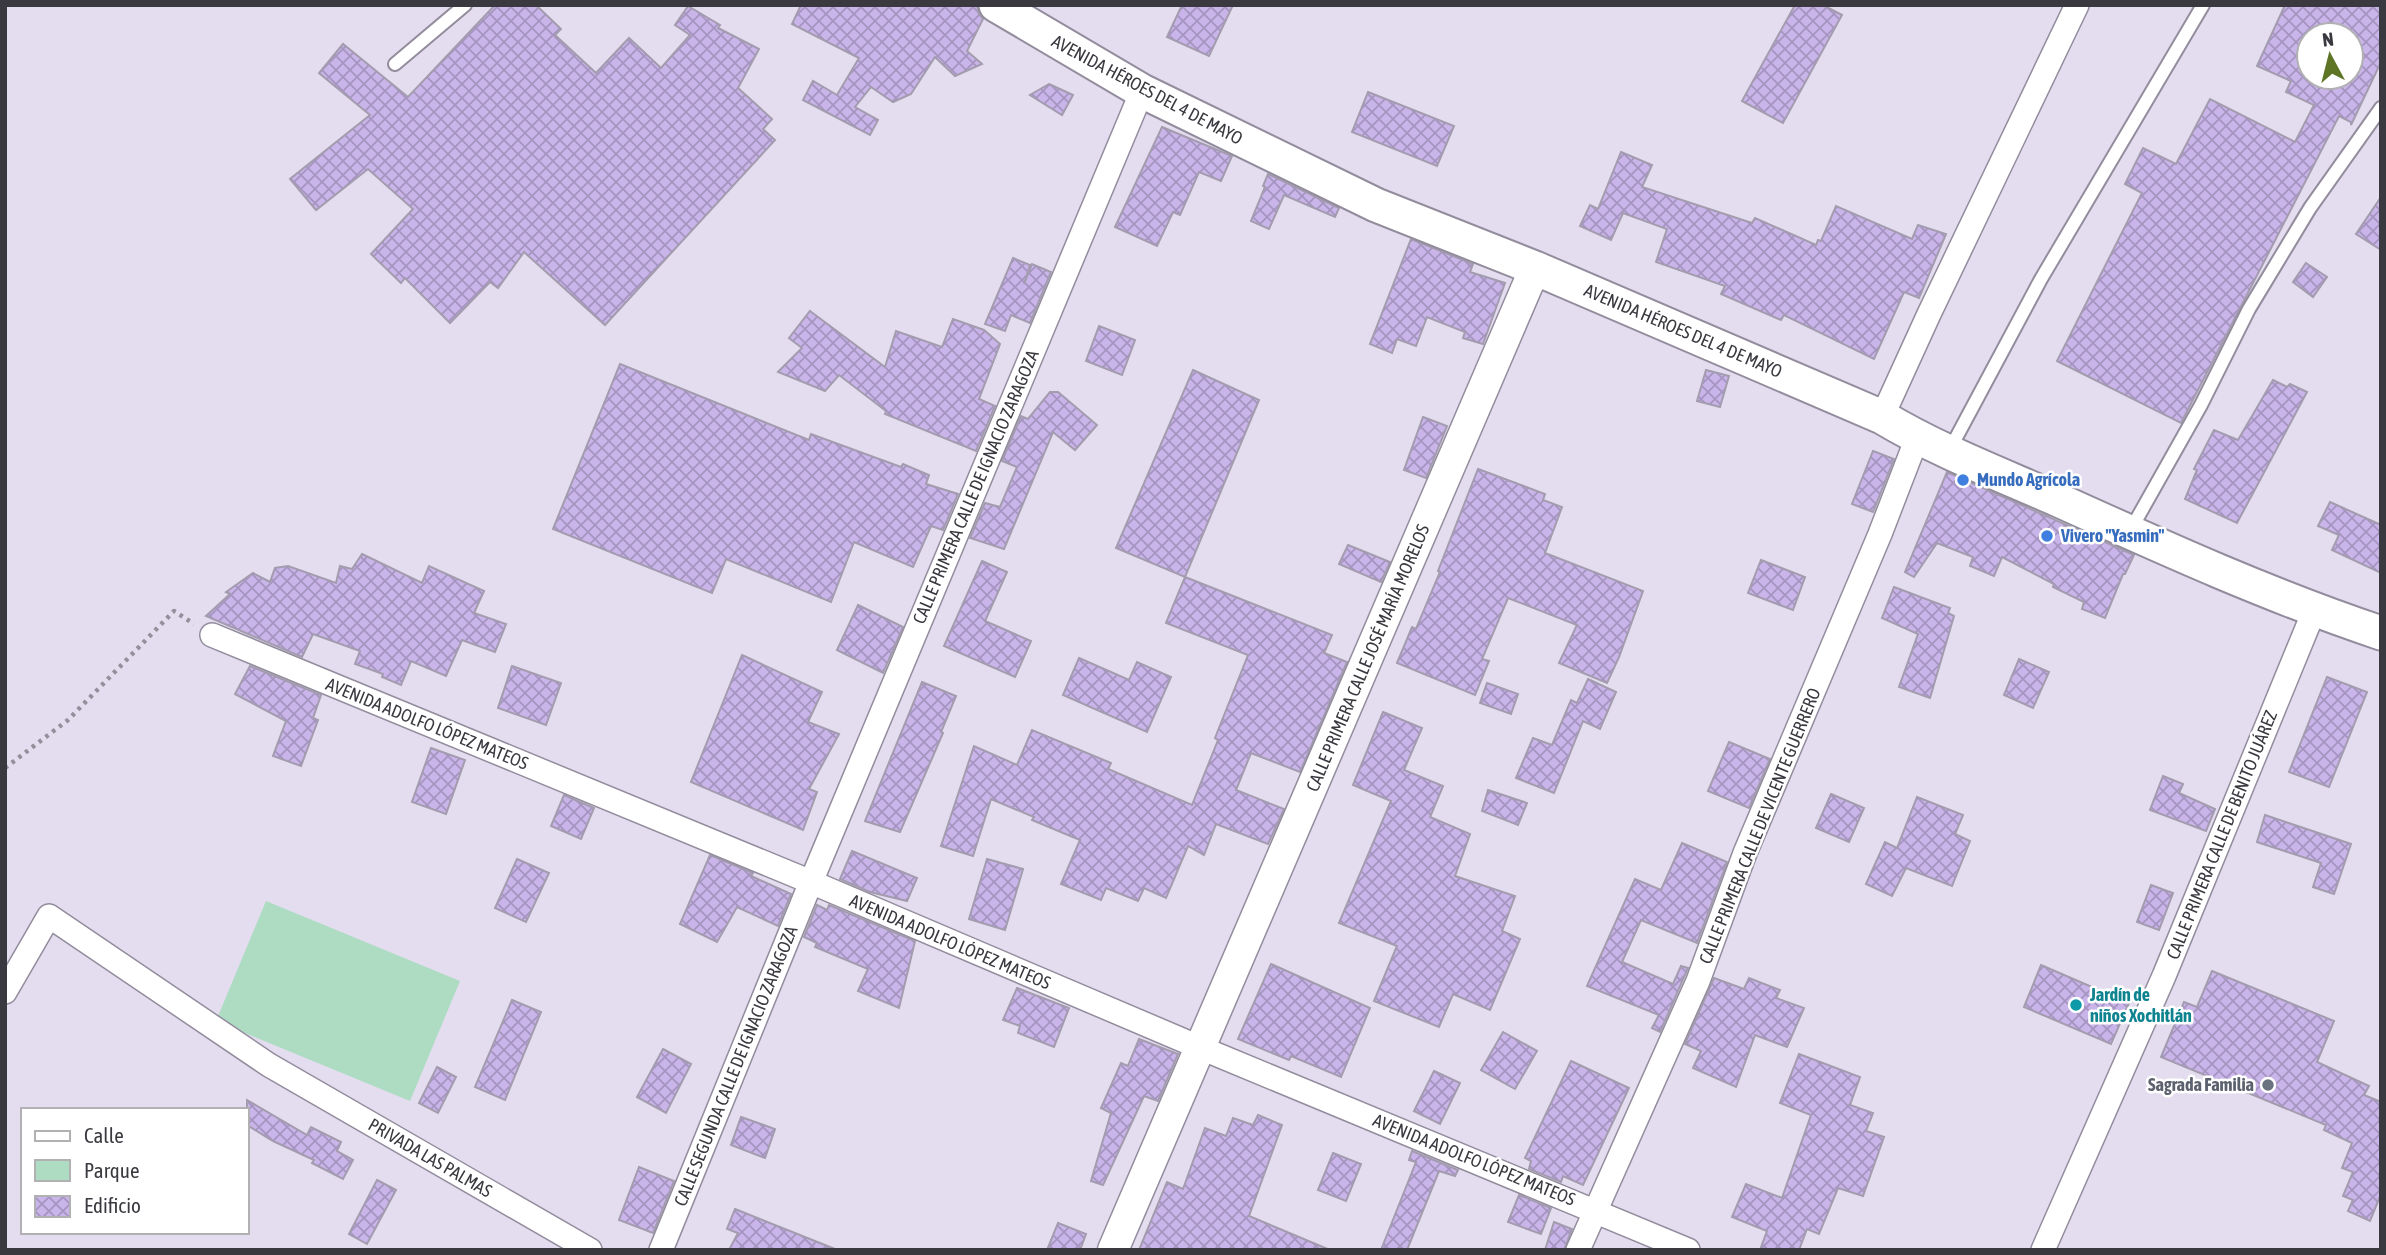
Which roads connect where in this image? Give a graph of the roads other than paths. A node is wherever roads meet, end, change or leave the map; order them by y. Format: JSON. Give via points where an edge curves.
{"nodes":[{"id":1,"x":466,"y":5,"type":"edge"},
{"id":2,"x":996,"y":5,"type":"edge"},
{"id":3,"x":2077,"y":5,"type":"edge"},
{"id":4,"x":2203,"y":5,"type":"edge"},
{"id":5,"x":394,"y":64,"type":"dead end"},
{"id":6,"x":1142,"y":91,"type":"junction"},
{"id":7,"x":2381,"y":108,"type":"edge"},
{"id":8,"x":1535,"y":268,"type":"junction"},
{"id":9,"x":1882,"y":418,"type":"junction"},
{"id":10,"x":1917,"y":438,"type":"junction"},
{"id":11,"x":1950,"y":451,"type":"junction"},
{"id":12,"x":2129,"y":532,"type":"junction"},
{"id":13,"x":2314,"y":611,"type":"junction"},
{"id":14,"x":2381,"y":633,"type":"edge"},
{"id":15,"x":212,"y":635,"type":"road end"},
{"id":16,"x":811,"y":882,"type":"junction"},
{"id":17,"x":5,"y":992,"type":"edge"},
{"id":18,"x":1201,"y":1048,"type":"junction"},
{"id":19,"x":1595,"y":1210,"type":"junction"},
{"id":20,"x":590,"y":1250,"type":"edge"},
{"id":21,"x":661,"y":1250,"type":"edge"},
{"id":22,"x":1113,"y":1250,"type":"edge"},
{"id":23,"x":1578,"y":1250,"type":"edge"},
{"id":24,"x":1688,"y":1250,"type":"edge"},
{"id":25,"x":2043,"y":1250,"type":"edge"}],
"edges":[{"from":1,"to":5,"type":"lane"},
{"from":2,"to":6,"type":"main road","name":"AVENIDA HÉROES DEL 4 DE MAYO"},
{"from":3,"to":9,"type":"street"},
{"from":4,"to":11,"type":"lane","via":[[2041,279]]},
{"from":6,"to":8,"type":"main road","name":"AVENIDA HÉROES DEL 4 DE MAYO","via":[[1376,205]]},
{"from":6,"to":16,"type":"street","name":"CALLE PRIMERA CALLE DE IGNACIO ZARAGOZA"},
{"from":7,"to":12,"type":"lane","via":[[2310,208],[2249,309]]},
{"from":8,"to":9,"type":"main road","name":"AVENIDA HÉROES DEL 4 DE MAYO"},
{"from":8,"to":18,"type":"street","name":"CALLE PRIMERA CALLE JOSÉ MARÍA MORELOS"},
{"from":9,"to":10,"type":"main road","name":"AVENIDA HÉROES DEL 4 DE MAYO"},
{"from":10,"to":11,"type":"main road","name":"AVENIDA HÉROES DEL 4 DE MAYO"},
{"from":10,"to":19,"type":"street","name":"CALLE PRIMERA CALLE DE VICENTE GUERRERO","via":[[1745,853],[1698,981]]},
{"from":11,"to":12,"type":"main road","name":"AVENIDA HÉROES DEL 4 DE MAYO"},
{"from":12,"to":13,"type":"main road","name":"AVENIDA HÉROES DEL 4 DE MAYO"},
{"from":13,"to":14,"type":"main road","name":"AVENIDA HÉROES DEL 4 DE MAYO"},
{"from":13,"to":25,"type":"street","name":"CALLE PRIMERA CALLE DE BENITO JUÁREZ","via":[[2164,976]]},
{"from":15,"to":16,"type":"street","name":"AVENIDA ADOLFO LÓPEZ MATEOS"},
{"from":16,"to":18,"type":"street","name":"AVENIDA ADOLFO LÓPEZ MATEOS"},
{"from":16,"to":21,"type":"street","name":"CALLE SEGUNDA CALLE DE IGNACIO ZARAGOZA"},
{"from":17,"to":20,"type":"street","name":"PRIVADA LAS PALMAS","via":[[49,916],[269,1065]]},
{"from":18,"to":19,"type":"street","name":"AVENIDA ADOLFO LÓPEZ MATEOS"},
{"from":18,"to":22,"type":"street","name":"CALLE PRIMERA CALLE JOSÉ MARÍA MORELOS"},
{"from":19,"to":23,"type":"street","name":"CALLE PRIMERA CALLE DE VICENTE GUERRERO"},
{"from":19,"to":24,"type":"street","name":"AVENIDA ADOLFO LÓPEZ MATEOS"}]}
